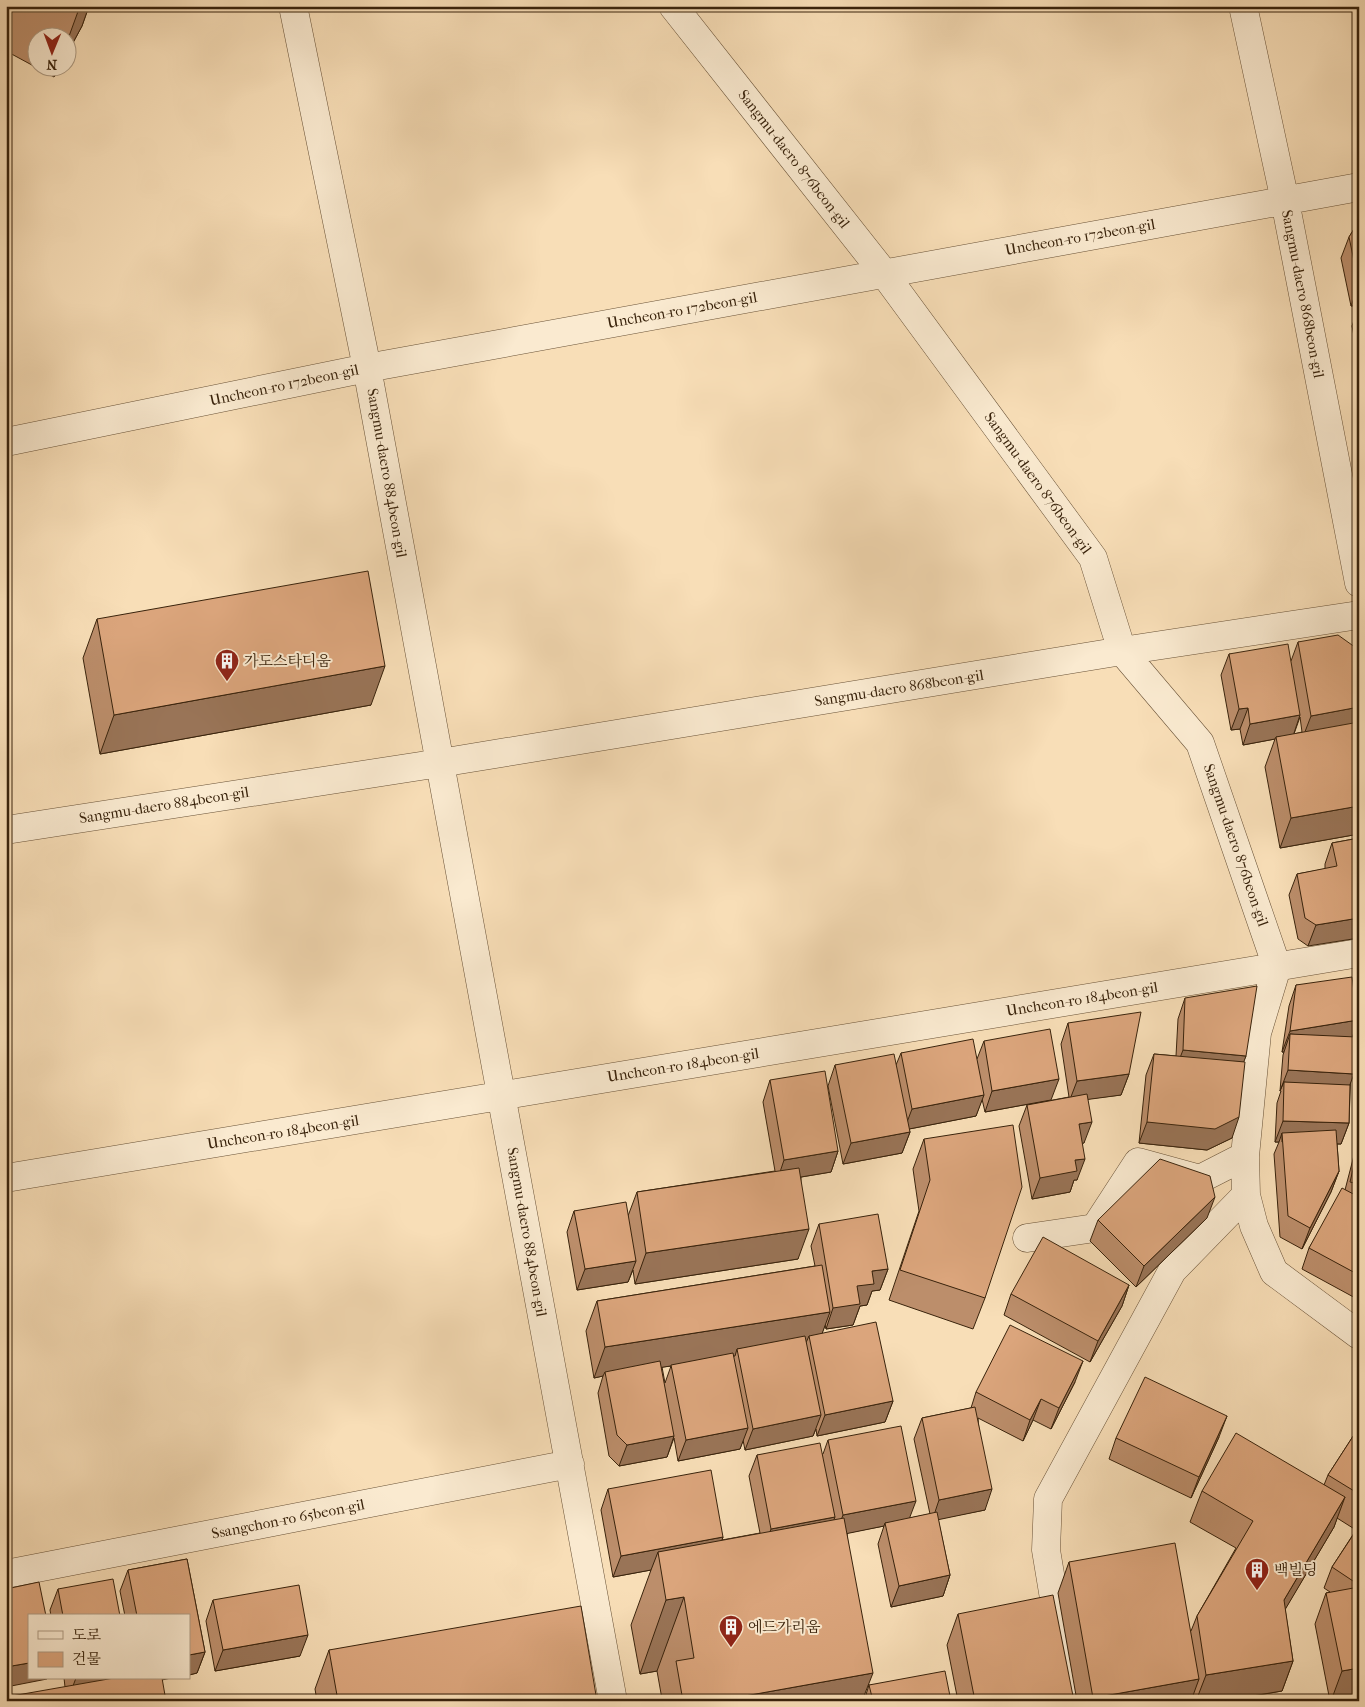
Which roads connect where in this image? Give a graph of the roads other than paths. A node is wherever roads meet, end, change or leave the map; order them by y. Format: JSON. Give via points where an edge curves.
{"nodes":[{"id":1,"x":293,"y":6,"type":"edge"},
{"id":2,"x":673,"y":6,"type":"edge"},
{"id":3,"x":1243,"y":6,"type":"edge"},
{"id":4,"x":1359,"y":186,"type":"edge"},
{"id":5,"x":1285,"y":201,"type":"junction"},
{"id":6,"x":884,"y":272,"type":"junction"},
{"id":7,"x":367,"y":368,"type":"junction"},
{"id":8,"x":6,"y":442,"type":"edge"},
{"id":9,"x":1359,"y":583,"type":"edge"},
{"id":10,"x":1359,"y":615,"type":"edge"},
{"id":11,"x":1122,"y":651,"type":"junction"},
{"id":12,"x":440,"y":763,"type":"junction"},
{"id":13,"x":6,"y":830,"type":"edge"},
{"id":14,"x":1359,"y":953,"type":"edge"},
{"id":15,"x":1277,"y":967,"type":"junction"},
{"id":16,"x":502,"y":1096,"type":"junction"},
{"id":17,"x":1245,"y":1156,"type":"junction"},
{"id":18,"x":6,"y":1178,"type":"edge"},
{"id":19,"x":1246,"y":1195,"type":"junction"},
{"id":20,"x":1027,"y":1238,"type":"dead end"},
{"id":21,"x":1359,"y":1335,"type":"edge"},
{"id":22,"x":570,"y":1464,"type":"junction"},
{"id":23,"x":6,"y":1574,"type":"edge"},
{"id":24,"x":613,"y":1701,"type":"edge"},
{"id":25,"x":1071,"y":1701,"type":"edge"}],
"edges":[{"from":1,"to":7,"type":"street","name":"Sangmu-daero 884beon-gil"},
{"from":2,"to":6,"type":"street","name":"Sangmu-daero 876beon-gil"},
{"from":3,"to":5,"type":"street","name":"Sangmu-daero 868beon-gil"},
{"from":4,"to":5,"type":"street","name":"Uncheon-ro 172beon-gil"},
{"from":5,"to":6,"type":"street","name":"Uncheon-ro 172beon-gil"},
{"from":5,"to":9,"type":"street","name":"Sangmu-daero 868beon-gil"},
{"from":6,"to":7,"type":"street","name":"Uncheon-ro 172beon-gil"},
{"from":6,"to":11,"type":"street","name":"Sangmu-daero 876beon-gil","via":[[1093,558]]},
{"from":7,"to":8,"type":"street","name":"Uncheon-ro 172beon-gil"},
{"from":7,"to":12,"type":"street","name":"Sangmu-daero 884beon-gil"},
{"from":10,"to":11,"type":"street","name":"Sangmu-daero 868beon-gil"},
{"from":11,"to":12,"type":"street","name":"Sangmu-daero 868beon-gil"},
{"from":11,"to":15,"type":"street","name":"Sangmu-daero 876beon-gil","via":[[1200,743]]},
{"from":12,"to":13,"type":"street","name":"Sangmu-daero 884beon-gil"},
{"from":12,"to":16,"type":"street","name":"Sangmu-daero 884beon-gil"},
{"from":14,"to":15,"type":"street","name":"Uncheon-ro 184beon-gil"},
{"from":15,"to":16,"type":"street","name":"Uncheon-ro 184beon-gil"},
{"from":15,"to":17,"type":"street","via":[[1257,1033]]},
{"from":16,"to":18,"type":"street","name":"Uncheon-ro 184beon-gil"},
{"from":16,"to":22,"type":"street","name":"Sangmu-daero 884beon-gil"},
{"from":17,"to":19,"type":"street"},
{"from":17,"to":20,"type":"street","via":[[1200,1179],[1138,1162],[1094,1228]]},
{"from":19,"to":21,"type":"street","via":[[1254,1226],[1274,1272]]},
{"from":19,"to":25,"type":"street","via":[[1172,1271],[1048,1499],[1046,1550]]},
{"from":22,"to":23,"type":"street","name":"Ssangchon-ro 65beon-gil"},
{"from":22,"to":24,"type":"street","name":"Sangmu-daero 884beon-gil"}]}
